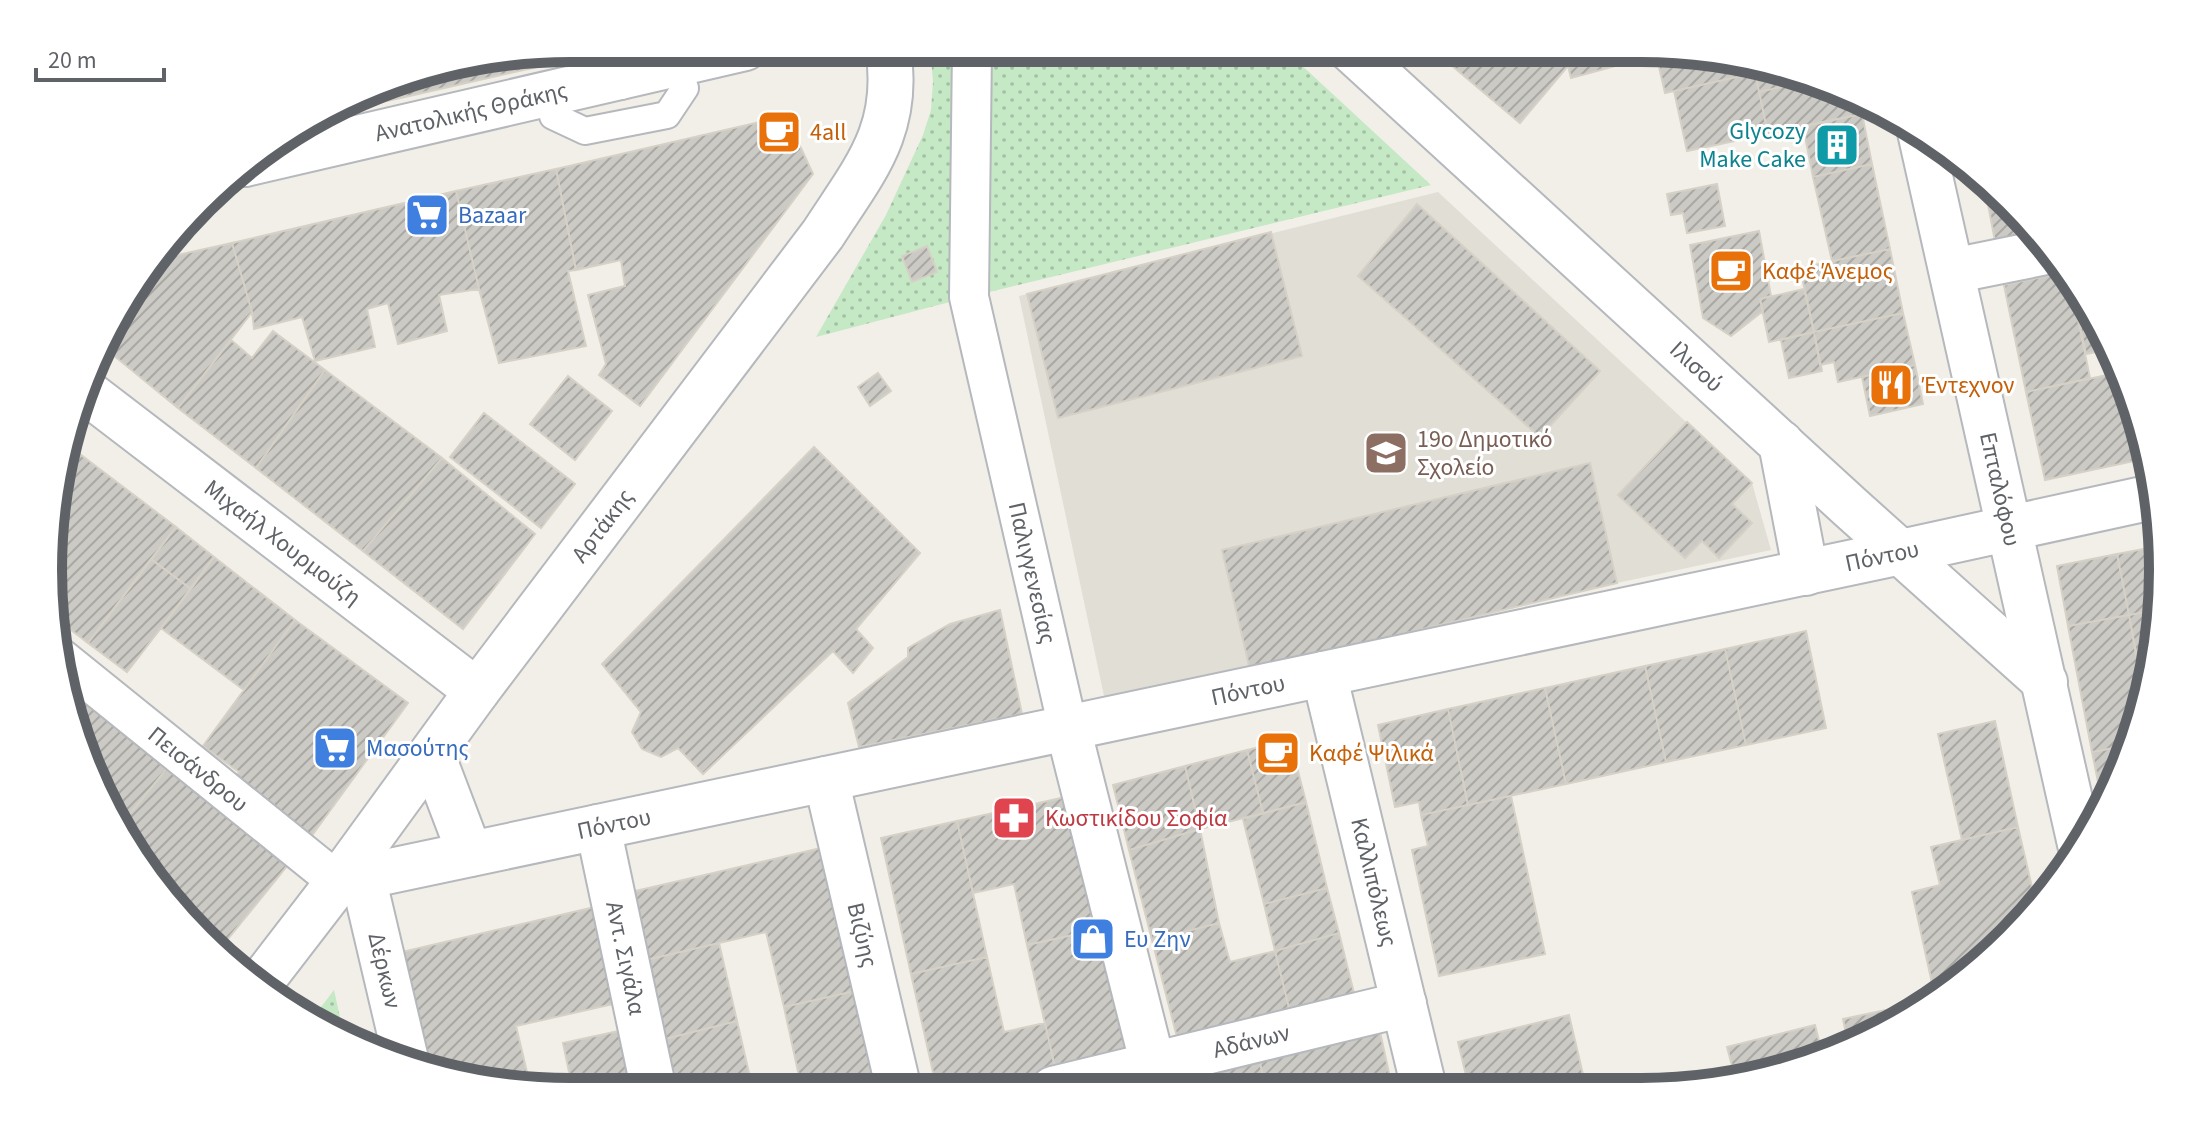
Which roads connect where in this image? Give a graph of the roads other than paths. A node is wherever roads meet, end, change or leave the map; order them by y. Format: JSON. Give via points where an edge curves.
{"nodes":[{"id":1,"x":890,"y":62,"type":"edge"},
{"id":2,"x":972,"y":62,"type":"edge"},
{"id":3,"x":1364,"y":62,"type":"edge"},
{"id":4,"x":616,"y":63,"type":"edge"},
{"id":5,"x":685,"y":88,"type":"dead end"},
{"id":6,"x":553,"y":116,"type":"dead end"},
{"id":7,"x":1924,"y":149,"type":"edge"},
{"id":8,"x":278,"y":155,"type":"edge"},
{"id":9,"x":2038,"y":254,"type":"edge"},
{"id":10,"x":1952,"y":271,"type":"junction"},
{"id":11,"x":93,"y":397,"type":"edge"},
{"id":12,"x":1781,"y":443,"type":"junction"},
{"id":13,"x":2144,"y":499,"type":"edge"},
{"id":14,"x":2010,"y":528,"type":"junction"},
{"id":15,"x":1901,"y":552,"type":"junction"},
{"id":16,"x":1806,"y":573,"type":"junction"},
{"id":17,"x":72,"y":666,"type":"edge"},
{"id":18,"x":1324,"y":674,"type":"junction"},
{"id":19,"x":2045,"y":682,"type":"junction"},
{"id":20,"x":477,"y":691,"type":"junction"},
{"id":21,"x":1068,"y":728,"type":"junction"},
{"id":22,"x":432,"y":754,"type":"junction"},
{"id":23,"x":826,"y":779,"type":"junction"},
{"id":24,"x":598,"y":827,"type":"junction"},
{"id":25,"x":2079,"y":827,"type":"edge"},
{"id":26,"x":470,"y":854,"type":"junction"},
{"id":27,"x":350,"y":879,"type":"junction"},
{"id":28,"x":266,"y":976,"type":"edge"},
{"id":29,"x":1404,"y":1004,"type":"junction"},
{"id":30,"x":402,"y":1049,"type":"edge"},
{"id":31,"x":1157,"y":1077,"type":"edge"},
{"id":32,"x":651,"y":1078,"type":"edge"},
{"id":33,"x":896,"y":1078,"type":"edge"},
{"id":34,"x":1422,"y":1078,"type":"edge"}],
"edges":[{"from":1,"to":20,"type":"street","name":"Αρτάκης","via":[[890,109],[884,130],[831,222]]},
{"from":2,"to":21,"type":"street","name":"Παλιγγενεσίας","via":[[969,297]]},
{"from":3,"to":12,"type":"street","name":"Ιλισού"},
{"from":4,"to":8,"type":"street","name":"Ανατολικής Θράκης"},
{"from":5,"to":6,"type":"lane","via":[[667,115],[585,131]]},
{"from":7,"to":10,"type":"street","name":"Επταλόφου"},
{"from":9,"to":10,"type":"street"},
{"from":10,"to":14,"type":"street","name":"Επταλόφου"},
{"from":11,"to":20,"type":"street","name":"Μιχαήλ Χουρμούζη"},
{"from":12,"to":15,"type":"street","name":"Ιλισού"},
{"from":12,"to":16,"type":"street"},
{"from":13,"to":14,"type":"street","name":"Πόντου"},
{"from":14,"to":15,"type":"street","name":"Πόντου"},
{"from":14,"to":19,"type":"street","name":"Επταλόφου"},
{"from":15,"to":16,"type":"street","name":"Πόντου"},
{"from":15,"to":19,"type":"street","name":"Ιλισού"},
{"from":16,"to":18,"type":"street","name":"Πόντου"},
{"from":17,"to":27,"type":"street","name":"Πεισάνδρου"},
{"from":18,"to":21,"type":"street","name":"Πόντου"},
{"from":18,"to":29,"type":"street","name":"Καλλιπόλεως"},
{"from":19,"to":25,"type":"street","name":"Επταλόφου"},
{"from":20,"to":22,"type":"street","name":"Αρτάκης"},
{"from":21,"to":23,"type":"street","name":"Πόντου"},
{"from":21,"to":31,"type":"street","name":"Παλιγγενεσίας"},
{"from":22,"to":26,"type":"street"},
{"from":22,"to":27,"type":"street","name":"Αρτάκης"},
{"from":23,"to":24,"type":"street","name":"Πόντου"},
{"from":23,"to":33,"type":"street","name":"Βιζύης"},
{"from":24,"to":26,"type":"street","name":"Πόντου"},
{"from":24,"to":32,"type":"street","name":"Αντ. Σιγάλα"},
{"from":26,"to":27,"type":"street","name":"Πόντου"},
{"from":27,"to":28,"type":"street","name":"Αρτάκης"},
{"from":27,"to":30,"type":"street","name":"Δέρκων"},
{"from":29,"to":31,"type":"street","name":"Αδάνων"},
{"from":29,"to":34,"type":"street","name":"Καλλιπόλεως"}]}
